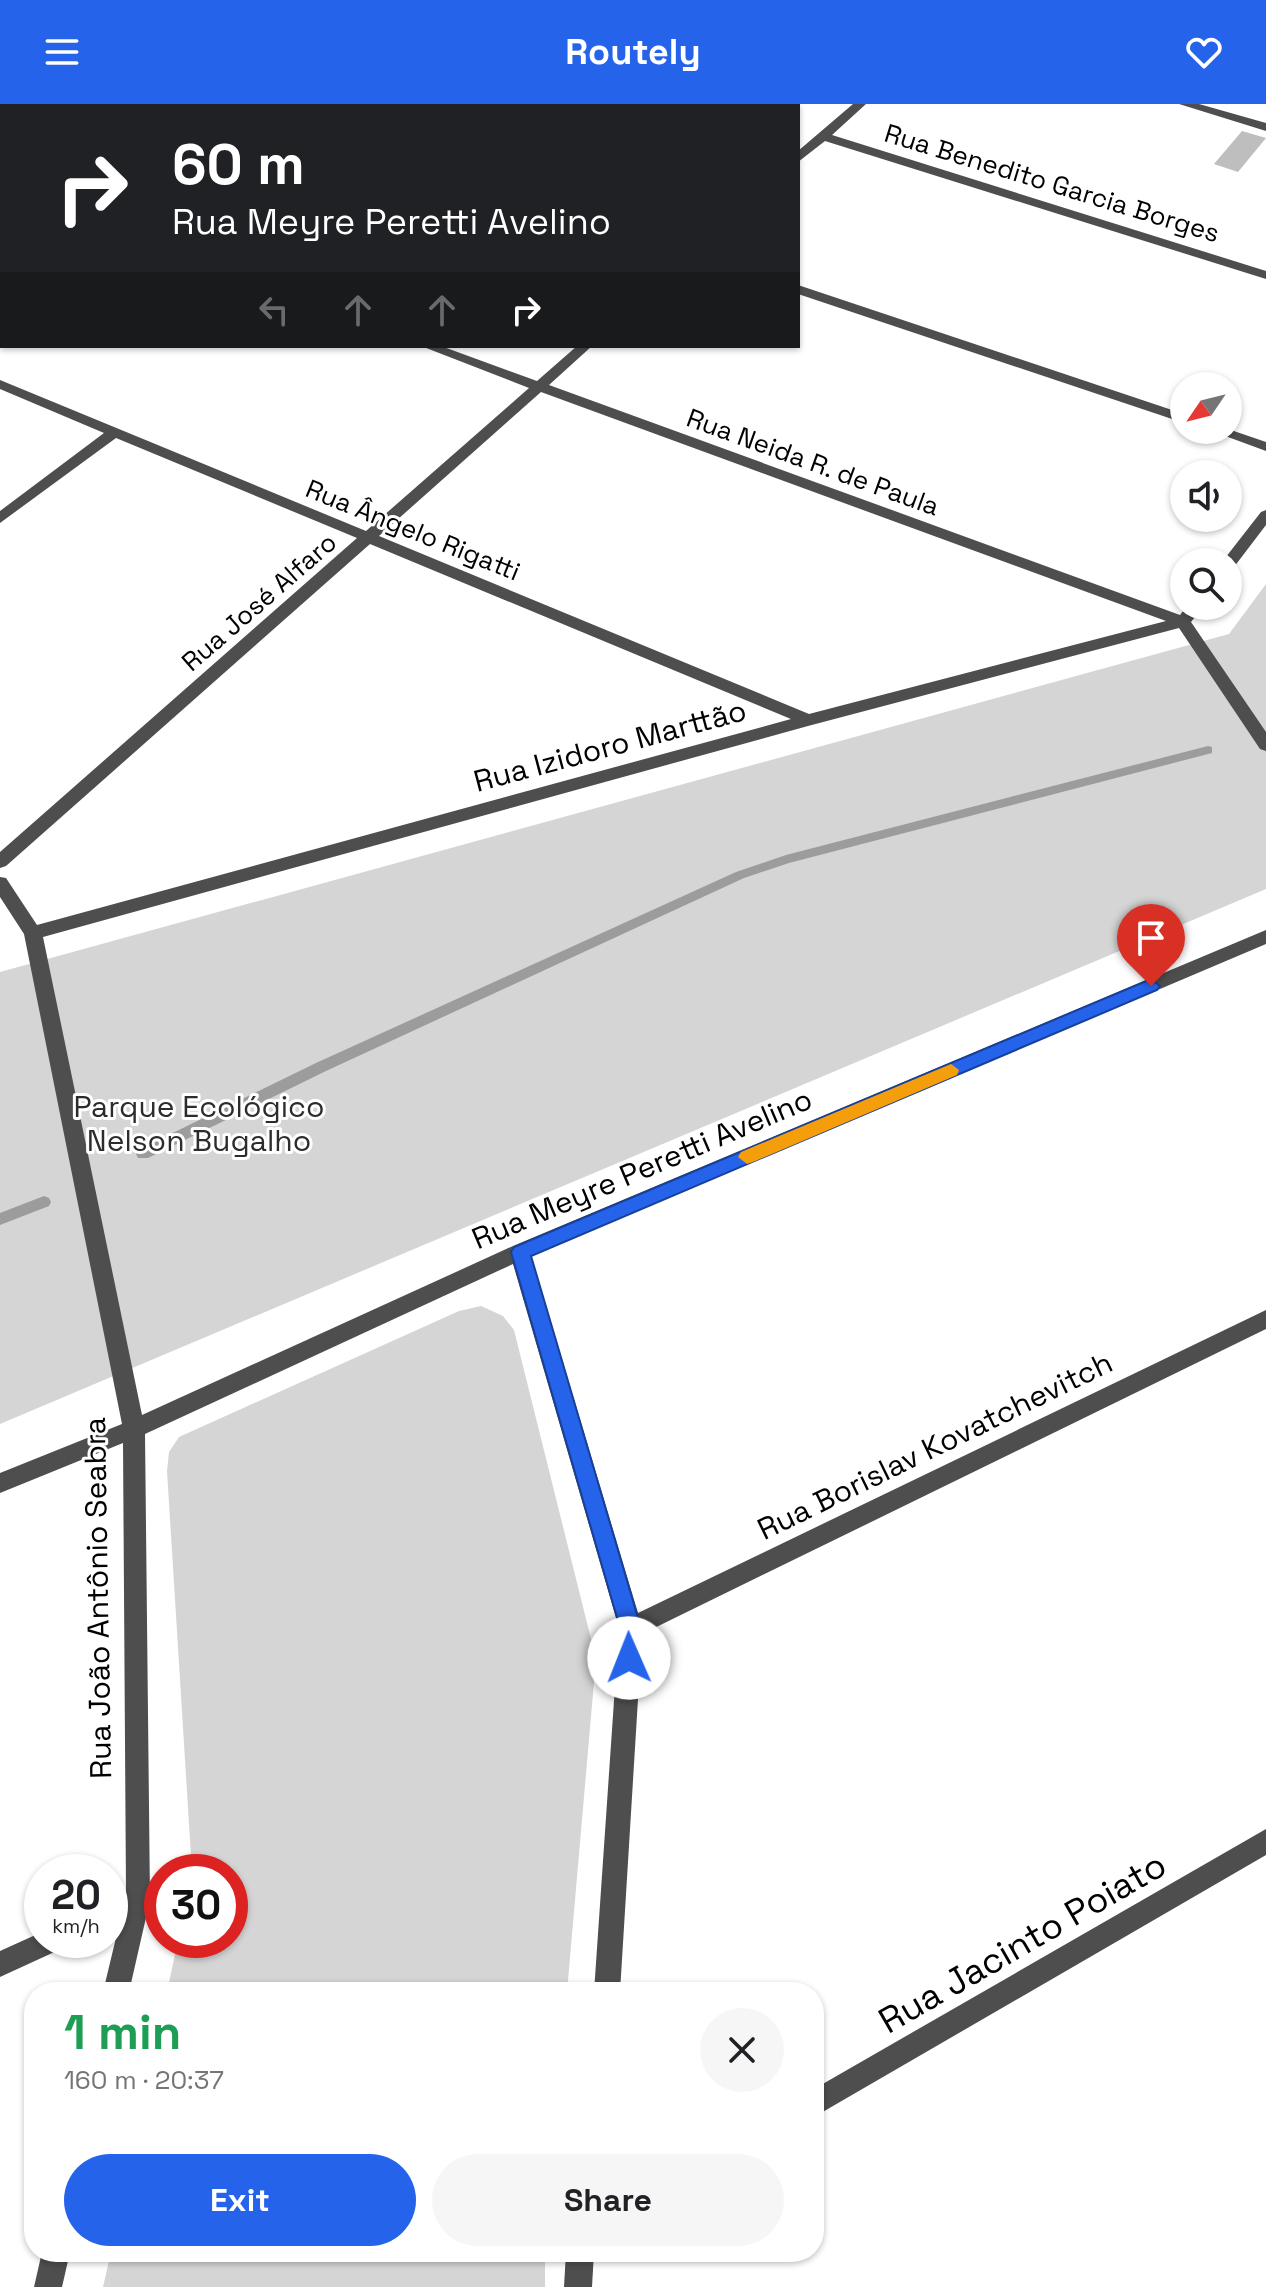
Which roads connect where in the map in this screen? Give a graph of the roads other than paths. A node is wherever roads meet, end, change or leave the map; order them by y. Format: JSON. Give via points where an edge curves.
{"nodes":[{"id":1,"x":860,"y":104,"type":"edge"},
{"id":2,"x":1185,"y":104,"type":"edge"},
{"id":3,"x":1266,"y":127,"type":"edge"},
{"id":4,"x":823,"y":136,"type":"junction"},
{"id":5,"x":800,"y":156,"type":"edge"},
{"id":6,"x":1266,"y":275,"type":"edge"},
{"id":7,"x":800,"y":290,"type":"edge"},
{"id":8,"x":433,"y":348,"type":"edge"},
{"id":9,"x":583,"y":348,"type":"edge"},
{"id":10,"x":0,"y":384,"type":"edge"},
{"id":11,"x":538,"y":388,"type":"junction"},
{"id":12,"x":1170,"y":414,"type":"edge"},
{"id":13,"x":113,"y":433,"type":"junction"},
{"id":14,"x":1242,"y":439,"type":"edge"},
{"id":15,"x":1266,"y":447,"type":"edge"},
{"id":16,"x":1266,"y":515,"type":"edge"},
{"id":17,"x":0,"y":518,"type":"edge"},
{"id":18,"x":368,"y":537,"type":"junction"},
{"id":19,"x":1240,"y":548,"type":"edge"},
{"id":20,"x":1183,"y":622,"type":"junction"},
{"id":21,"x":808,"y":720,"type":"junction"},
{"id":22,"x":1266,"y":745,"type":"edge"},
{"id":23,"x":0,"y":862,"type":"edge"},
{"id":24,"x":0,"y":883,"type":"edge"},
{"id":25,"x":33,"y":933,"type":"junction"},
{"id":26,"x":1266,"y":937,"type":"edge"},
{"id":27,"x":520,"y":1252,"type":"junction"},
{"id":28,"x":1266,"y":1319,"type":"edge"},
{"id":29,"x":134,"y":1429,"type":"junction"},
{"id":30,"x":0,"y":1483,"type":"edge"},
{"id":31,"x":631,"y":1628,"type":"junction"},
{"id":32,"x":1266,"y":1841,"type":"edge"},
{"id":33,"x":138,"y":1900,"type":"junction"},
{"id":34,"x":128,"y":1905,"type":"edge"},
{"id":35,"x":24,"y":1953,"type":"edge"},
{"id":36,"x":0,"y":1964,"type":"edge"},
{"id":37,"x":118,"y":1982,"type":"edge"},
{"id":38,"x":608,"y":1982,"type":"edge"},
{"id":39,"x":824,"y":2098,"type":"edge"},
{"id":40,"x":54,"y":2262,"type":"edge"},
{"id":41,"x":579,"y":2262,"type":"edge"},
{"id":42,"x":48,"y":2287,"type":"edge"},
{"id":43,"x":578,"y":2287,"type":"edge"}],
"edges":[{"from":1,"to":4,"type":"street"},
{"from":2,"to":3,"type":"street"},
{"from":4,"to":5,"type":"street"},
{"from":4,"to":6,"type":"street","name":"Rua Benedito Garcia Borges"},
{"from":7,"to":12,"type":"street"},
{"from":8,"to":11,"type":"street","name":"Rua Neida R. de Paula"},
{"from":9,"to":11,"type":"street","name":"Rua José Alfaro"},
{"from":10,"to":13,"type":"street","name":"Rua Ângelo Rigatti"},
{"from":11,"to":18,"type":"street","name":"Rua José Alfaro"},
{"from":11,"to":20,"type":"street","name":"Rua Neida R. de Paula"},
{"from":13,"to":17,"type":"street"},
{"from":13,"to":18,"type":"street","name":"Rua Ângelo Rigatti"},
{"from":14,"to":15,"type":"street"},
{"from":16,"to":19,"type":"street"},
{"from":18,"to":21,"type":"street","name":"Rua Ângelo Rigatti"},
{"from":18,"to":23,"type":"street","name":"Rua José Alfaro"},
{"from":20,"to":21,"type":"street","name":"Rua Izidoro Marttão"},
{"from":20,"to":22,"type":"street"},
{"from":21,"to":25,"type":"street","name":"Rua Izidoro Marttão"},
{"from":24,"to":25,"type":"street","name":"Rua João Antônio Seabra"},
{"from":25,"to":29,"type":"street","name":"Rua João Antônio Seabra"},
{"from":26,"to":27,"type":"street","name":"Rua Meyre Peretti Avelino"},
{"from":27,"to":29,"type":"street","name":"Rua Meyre Peretti Avelino"},
{"from":27,"to":31,"type":"street"},
{"from":28,"to":31,"type":"street","name":"Rua Borislav Kovatchevitch"},
{"from":29,"to":30,"type":"street","name":"Rua Meyre Peretti Avelino"},
{"from":29,"to":33,"type":"street","name":"Rua João Antônio Seabra"},
{"from":31,"to":38,"type":"street"},
{"from":32,"to":39,"type":"street","name":"Rua Jacinto Poiato"},
{"from":33,"to":34,"type":"street"},
{"from":33,"to":37,"type":"street","name":"Rua João Antônio Seabra"},
{"from":35,"to":36,"type":"street"},
{"from":40,"to":42,"type":"street"},
{"from":41,"to":43,"type":"street"}]}
